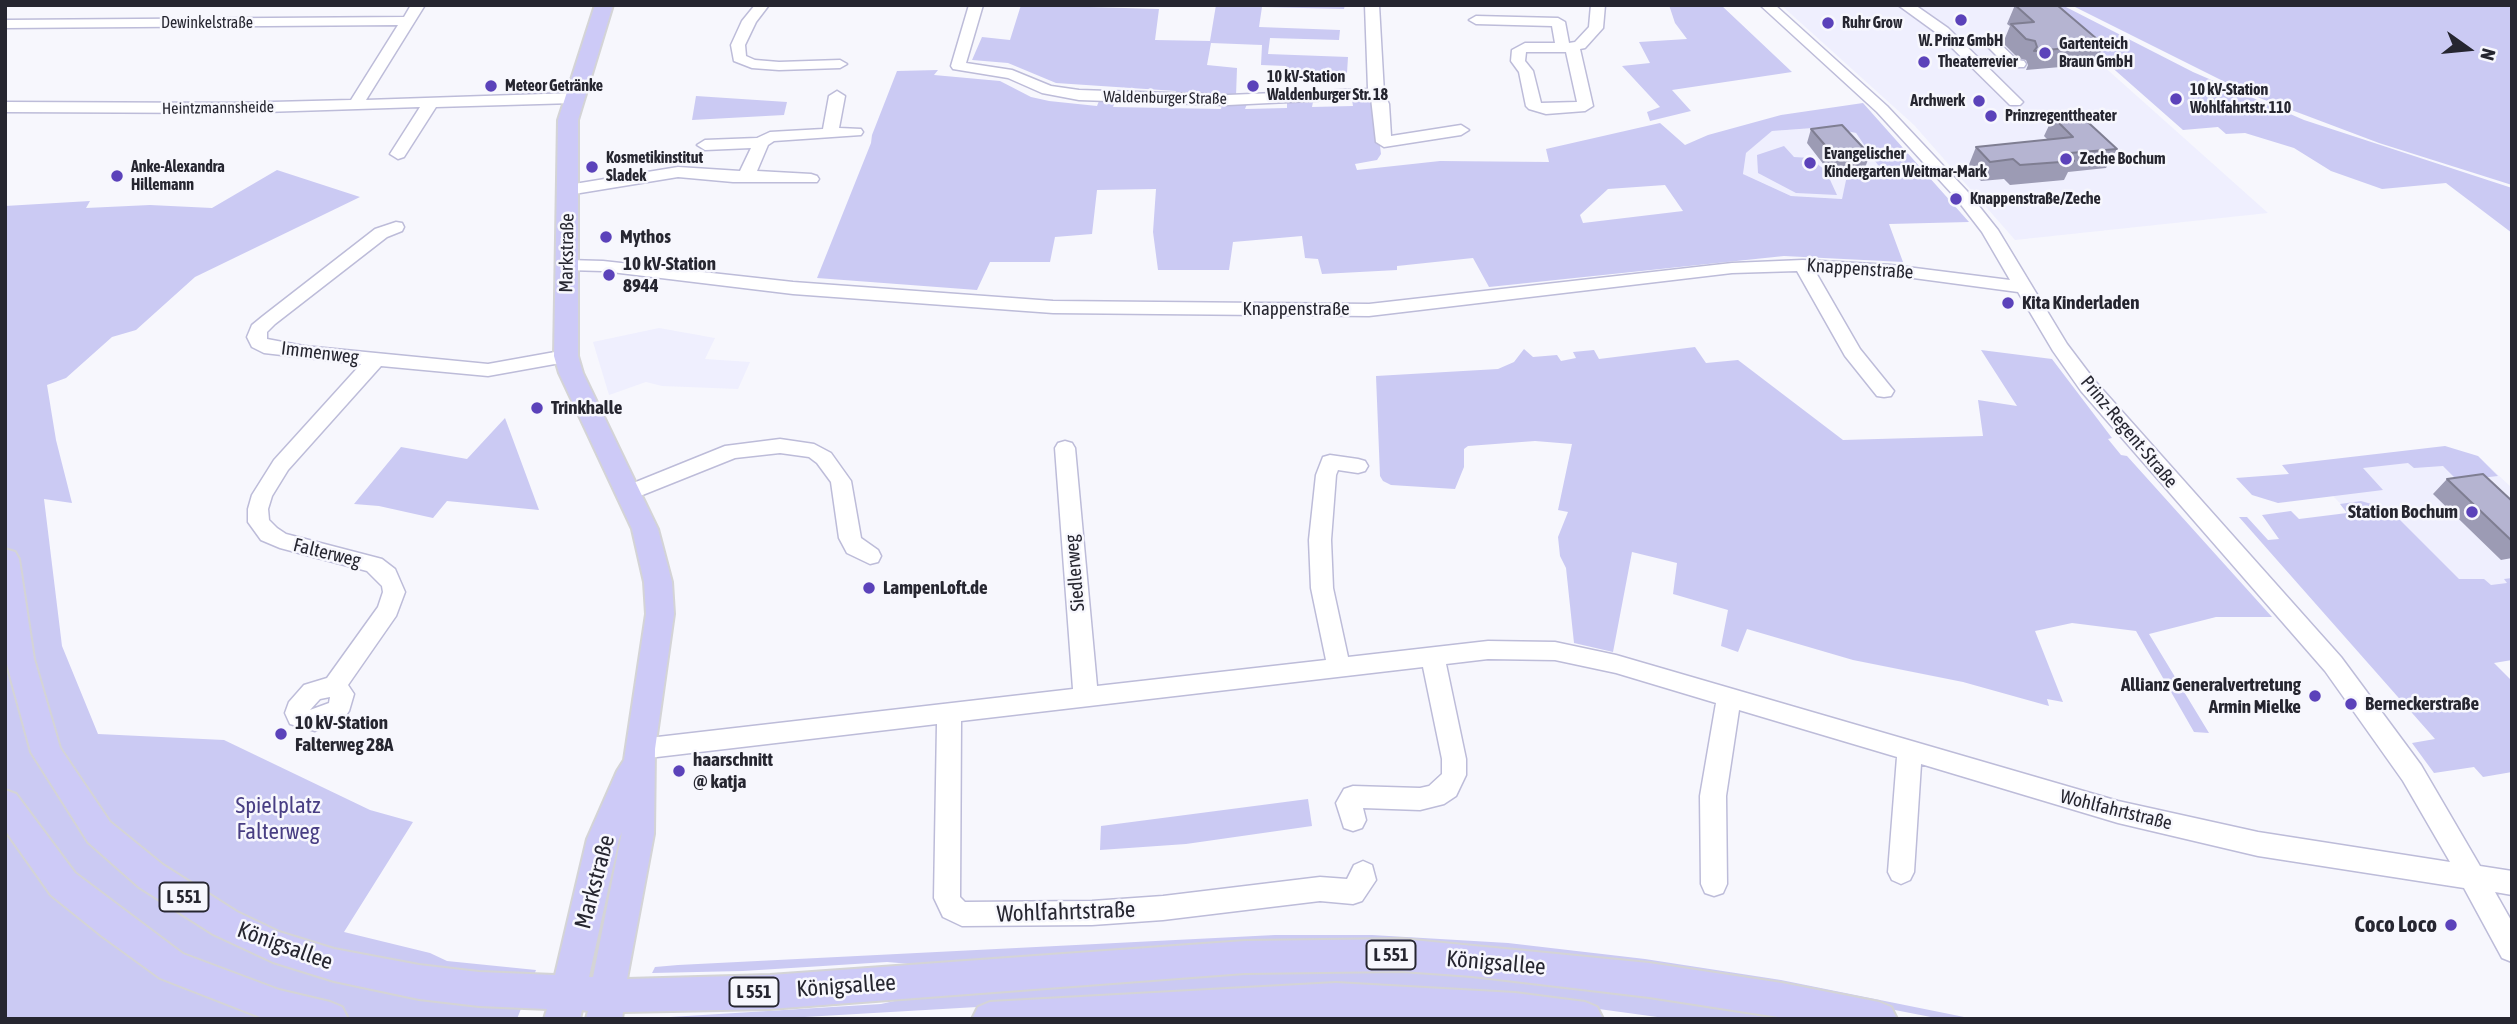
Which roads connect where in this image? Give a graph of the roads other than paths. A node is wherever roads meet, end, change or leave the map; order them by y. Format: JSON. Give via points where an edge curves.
{"nodes":[{"id":1,"x":418,"y":5,"type":"edge"},
{"id":2,"x":604,"y":5,"type":"edge"},
{"id":3,"x":762,"y":5,"type":"edge"},
{"id":4,"x":976,"y":5,"type":"edge"},
{"id":5,"x":1372,"y":5,"type":"edge"},
{"id":6,"x":1598,"y":5,"type":"edge"},
{"id":7,"x":1766,"y":5,"type":"edge"},
{"id":8,"x":1905,"y":5,"type":"edge"},
{"id":9,"x":1476,"y":20,"type":"dead end"},
{"id":10,"x":408,"y":21,"type":"junction"},
{"id":11,"x":5,"y":24,"type":"edge"},
{"id":12,"x":1990,"y":42,"type":"dead end"},
{"id":13,"x":1567,"y":48,"type":"junction"},
{"id":14,"x":840,"y":64,"type":"dead end"},
{"id":15,"x":2019,"y":64,"type":"dead end"},
{"id":16,"x":1376,"y":93,"type":"junction"},
{"id":17,"x":574,"y":97,"type":"junction"},
{"id":18,"x":430,"y":102,"type":"junction"},
{"id":19,"x":2015,"y":102,"type":"dead end"},
{"id":20,"x":355,"y":105,"type":"junction"},
{"id":21,"x":853,"y":105,"type":"dead end"},
{"id":22,"x":5,"y":107,"type":"edge"},
{"id":23,"x":1461,"y":130,"type":"dead end"},
{"id":24,"x":855,"y":132,"type":"dead end"},
{"id":25,"x":830,"y":133,"type":"junction"},
{"id":26,"x":761,"y":143,"type":"junction"},
{"id":27,"x":705,"y":145,"type":"dead end"},
{"id":28,"x":398,"y":154,"type":"dead end"},
{"id":29,"x":745,"y":175,"type":"junction"},
{"id":30,"x":811,"y":180,"type":"dead end"},
{"id":31,"x":568,"y":190,"type":"junction"},
{"id":32,"x":396,"y":227,"type":"dead end"},
{"id":33,"x":567,"y":265,"type":"junction"},
{"id":34,"x":1804,"y":265,"type":"junction"},
{"id":35,"x":2023,"y":287,"type":"junction"},
{"id":36,"x":566,"y":356,"type":"junction"},
{"id":37,"x":375,"y":360,"type":"junction"},
{"id":38,"x":1884,"y":391,"type":"dead end"},
{"id":39,"x":1065,"y":448,"type":"dead end"},
{"id":40,"x":1358,"y":466,"type":"dead end"},
{"id":41,"x":628,"y":493,"type":"junction"},
{"id":42,"x":870,"y":556,"type":"dead end"},
{"id":43,"x":5,"y":559,"type":"edge"},
{"id":44,"x":1433,"y":657,"type":"junction"},
{"id":45,"x":1339,"y":667,"type":"junction"},
{"id":46,"x":333,"y":688,"type":"dead end"},
{"id":47,"x":1086,"y":698,"type":"junction"},
{"id":48,"x":1728,"y":699,"type":"junction"},
{"id":49,"x":949,"y":714,"type":"junction"},
{"id":50,"x":640,"y":749,"type":"junction"},
{"id":51,"x":1910,"y":753,"type":"junction"},
{"id":52,"x":5,"y":804,"type":"edge"},
{"id":53,"x":1353,"y":820,"type":"dead end"},
{"id":54,"x":1901,"y":872,"type":"dead end"},
{"id":55,"x":1363,"y":873,"type":"dead end"},
{"id":56,"x":2473,"y":877,"type":"junction"},
{"id":57,"x":2512,"y":883,"type":"edge"},
{"id":58,"x":1714,"y":884,"type":"dead end"},
{"id":59,"x":2512,"y":949,"type":"edge"},
{"id":60,"x":565,"y":1006,"type":"edge"},
{"id":61,"x":606,"y":1007,"type":"edge"},
{"id":62,"x":330,"y":1019,"type":"edge"},
{"id":63,"x":990,"y":1019,"type":"edge"},
{"id":64,"x":1585,"y":1019,"type":"edge"},
{"id":65,"x":1879,"y":1019,"type":"edge"}],
"edges":[{"from":1,"to":10,"type":"street"},
{"from":2,"to":17,"type":"main road","name":"Markstraße"},
{"from":3,"to":14,"type":"street","via":[[738,45],[739,58],[779,66]]},
{"from":4,"to":16,"type":"street","name":"Waldenburger Straße","via":[[958,66],[1002,71],[1046,90],[1228,100]]},
{"from":5,"to":16,"type":"street"},
{"from":6,"to":13,"type":"street","via":[[1597,28],[1586,40]]},
{"from":7,"to":35,"type":"street","name":"Prinz-Regent-Straße","via":[[1917,144],[1981,219]]},
{"from":8,"to":19,"type":"street","via":[[1943,31]]},
{"from":9,"to":13,"type":"street","via":[[1558,22]]},
{"from":10,"to":11,"type":"street","name":"Dewinkelstraße"},
{"from":10,"to":20,"type":"street"},
{"from":12,"to":15,"type":"street","via":[[2013,64]]},
{"from":13,"to":13,"type":"street","via":[[1525,47],[1517,53],[1534,106],[1585,106]]},
{"from":16,"to":23,"type":"street","via":[[1384,142]]},
{"from":17,"to":18,"type":"street","name":"Heintzmannsheide"},
{"from":17,"to":31,"type":"main road","name":"Markstraße","via":[[568,120]]},
{"from":18,"to":20,"type":"street","name":"Heintzmannsheide"},
{"from":18,"to":28,"type":"street"},
{"from":20,"to":22,"type":"street","name":"Heintzmannsheide"},
{"from":21,"to":25,"type":"street","via":[[836,101]]},
{"from":24,"to":25,"type":"street"},
{"from":25,"to":26,"type":"street","via":[[779,135]]},
{"from":26,"to":27,"type":"street"},
{"from":26,"to":29,"type":"street"},
{"from":29,"to":30,"type":"street"},
{"from":29,"to":31,"type":"street","via":[[678,172]]},
{"from":31,"to":33,"type":"main road","name":"Markstraße"},
{"from":32,"to":37,"type":"street","name":"Immenweg","via":[[381,233],[269,320],[256,337],[264,347]]},
{"from":33,"to":34,"type":"street","name":"Knappenstraße","via":[[1032,306],[1332,310],[1427,304],[1732,268]]},
{"from":33,"to":36,"type":"main road","name":"Markstraße"},
{"from":34,"to":35,"type":"street","name":"Knappenstraße","via":[[1891,270]]},
{"from":34,"to":38,"type":"street","via":[[1852,352]]},
{"from":35,"to":56,"type":"street","name":"Prinz-Regent-Straße","via":[[2060,347],[2133,440],[2333,664],[2412,773]]},
{"from":36,"to":37,"type":"street","name":"Immenweg","via":[[488,370]]},
{"from":36,"to":41,"type":"main road","name":"Markstraße"},
{"from":37,"to":46,"type":"street","name":"Falterweg","via":[[281,465],[258,509],[259,522],[269,534],[374,565],[393,586],[388,610]]},
{"from":39,"to":47,"type":"street","name":"Siedlerweg"},
{"from":40,"to":45,"type":"street","via":[[1330,462],[1326,475],[1321,573]]},
{"from":41,"to":42,"type":"street","via":[[732,451],[780,446],[814,451],[841,481],[850,538]]},
{"from":41,"to":50,"type":"main road","name":"Markstraße","via":[[652,550],[660,614]]},
{"from":43,"to":60,"type":"main road","name":"Königsallee","number":"L 551","via":[[20,659],[46,752],[99,832],[151,876],[225,923],[273,946],[334,965]]},
{"from":44,"to":45,"type":"street","name":"Wohlfahrtstraße"},
{"from":44,"to":48,"type":"street","name":"Wohlfahrtstraße","via":[[1518,649],[1570,653]]},
{"from":44,"to":53,"type":"street","via":[[1454,775],[1447,788],[1435,796],[1353,797],[1349,803]]},
{"from":45,"to":47,"type":"street","name":"Wohlfahrtstraße"},
{"from":47,"to":49,"type":"street","name":"Wohlfahrtstraße"},
{"from":48,"to":51,"type":"street","name":"Wohlfahrtstraße"},
{"from":48,"to":58,"type":"street","via":[[1713,796]]},
{"from":49,"to":50,"type":"street","name":"Wohlfahrtstraße"},
{"from":49,"to":55,"type":"street","name":"Wohlfahrtstraße","via":[[947,898],[951,908],[962,914],[1080,914],[1320,889],[1353,892]]},
{"from":50,"to":60,"type":"main road","name":"Markstraße","via":[[603,839]]},
{"from":50,"to":61,"type":"main road","name":"Markstraße","via":[[638,834]]},
{"from":51,"to":54,"type":"street"},
{"from":51,"to":56,"type":"street","name":"Wohlfahrtstraße","via":[[2209,834]]},
{"from":52,"to":62,"type":"main road","via":[[63,884],[172,966],[279,1007]]},
{"from":56,"to":57,"type":"street","name":"Wohlfahrtstraße"},
{"from":56,"to":59,"type":"street"},
{"from":60,"to":61,"type":"main road","name":"Königsallee","number":"L 551"},
{"from":61,"to":65,"type":"main road","name":"Königsallee","number":"L 551","via":[[1245,957],[1402,955],[1649,981]]},
{"from":63,"to":64,"type":"main road","via":[[1336,1000],[1502,1009]]}]}
